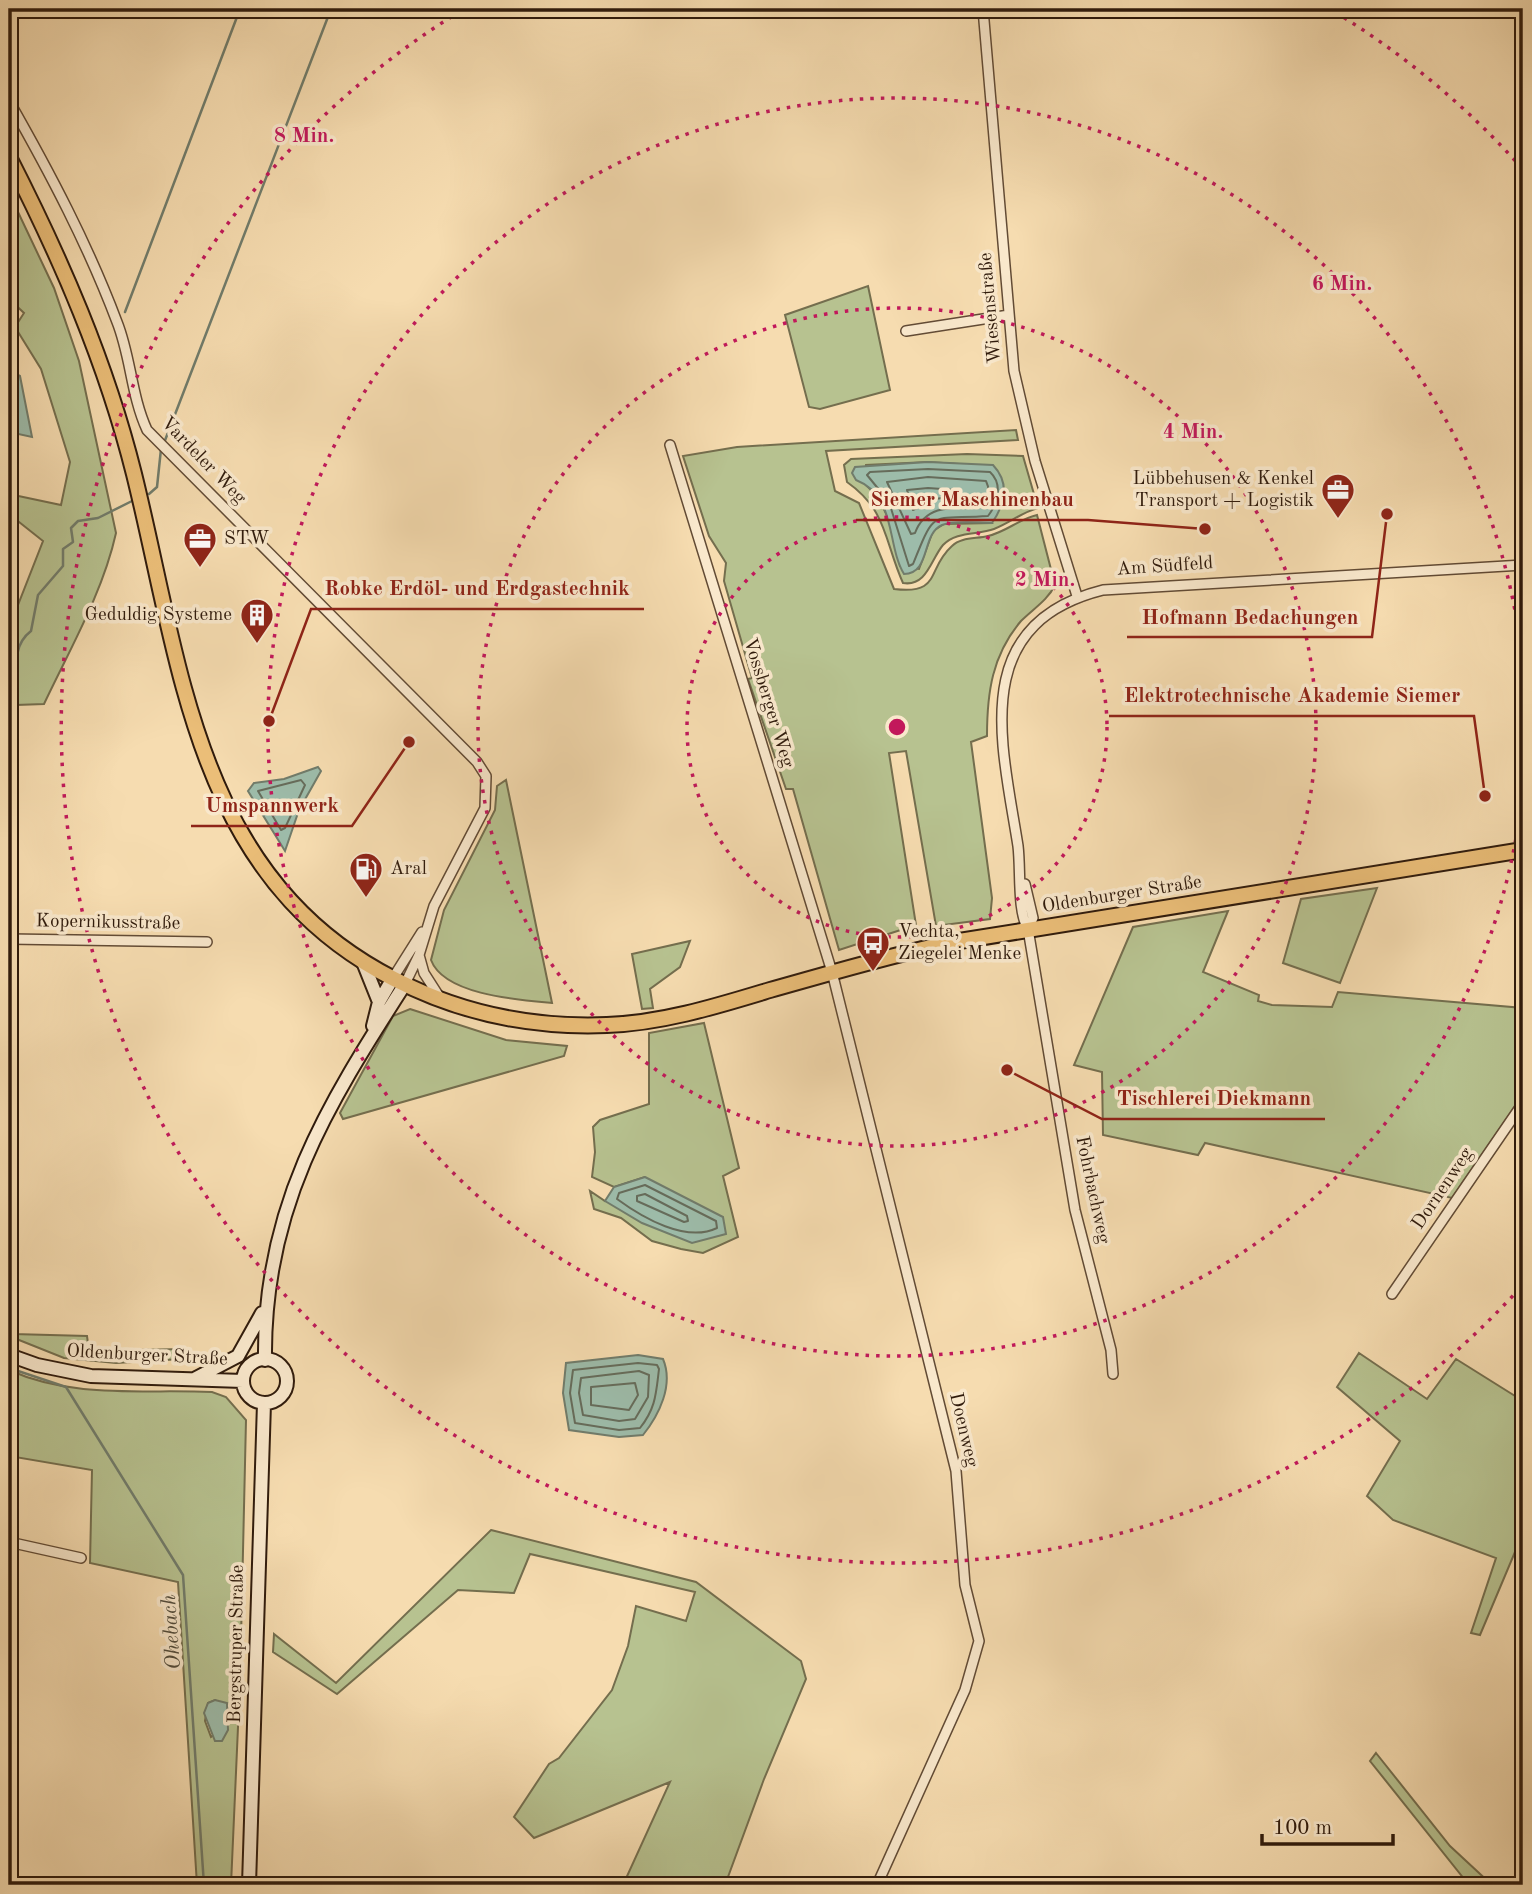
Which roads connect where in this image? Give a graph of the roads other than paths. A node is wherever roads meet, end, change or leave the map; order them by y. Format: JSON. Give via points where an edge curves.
{"nodes":[{"id":1,"x":983,"y":9,"type":"edge"},
{"id":2,"x":9,"y":101,"type":"edge"},
{"id":3,"x":9,"y":157,"type":"edge"},
{"id":4,"x":1009,"y":314,"type":"junction"},
{"id":5,"x":906,"y":331,"type":"dead end"},
{"id":6,"x":670,"y":445,"type":"dead end"},
{"id":7,"x":1523,"y":565,"type":"edge"},
{"id":8,"x":1077,"y":596,"type":"junction"},
{"id":9,"x":1523,"y":850,"type":"edge"},
{"id":10,"x":426,"y":925,"type":"junction"},
{"id":11,"x":1028,"y":929,"type":"junction"},
{"id":12,"x":9,"y":939,"type":"edge"},
{"id":13,"x":207,"y":942,"type":"dead end"},
{"id":14,"x":419,"y":955,"type":"junction"},
{"id":15,"x":363,"y":962,"type":"junction"},
{"id":16,"x":832,"y":972,"type":"junction"},
{"id":17,"x":399,"y":981,"type":"junction"},
{"id":18,"x":441,"y":999,"type":"junction"},
{"id":19,"x":379,"y":1002,"type":"junction"},
{"id":20,"x":371,"y":1033,"type":"junction"},
{"id":21,"x":1523,"y":1102,"type":"edge"},
{"id":22,"x":1392,"y":1294,"type":"dead end"},
{"id":23,"x":264,"y":1309,"type":"junction"},
{"id":24,"x":9,"y":1354,"type":"edge"},
{"id":25,"x":265,"y":1360,"type":"junction"},
{"id":26,"x":1113,"y":1374,"type":"dead end"},
{"id":27,"x":195,"y":1378,"type":"junction"},
{"id":28,"x":243,"y":1381,"type":"junction"},
{"id":29,"x":264,"y":1403,"type":"junction"},
{"id":30,"x":9,"y":1542,"type":"edge"},
{"id":31,"x":81,"y":1558,"type":"dead end"},
{"id":32,"x":250,"y":1885,"type":"edge"},
{"id":33,"x":877,"y":1885,"type":"edge"}],
"edges":[{"from":1,"to":4,"type":"street","name":"Wiesenstraße"},
{"from":2,"to":10,"type":"street","name":"Vardeler Weg","via":[[89,253],[118,325],[139,412],[157,441],[486,776],[485,808]]},
{"from":3,"to":15,"type":"main road","name":"Oldenburger Straße","via":[[78,302],[116,408],[176,662],[214,782],[241,835],[271,878],[310,922]]},
{"from":4,"to":5,"type":"street"},
{"from":4,"to":8,"type":"street","name":"Wiesenstraße","via":[[1014,371],[1026,427]]},
{"from":6,"to":16,"type":"street","name":"Vossberger Weg"},
{"from":7,"to":8,"type":"street","name":"Am Südfeld","via":[[1133,586]]},
{"from":8,"to":11,"type":"street","name":"Am Südfeld","via":[[1027,637],[1011,663],[1002,693],[1000,731],[1022,874],[1022,919]]},
{"from":9,"to":11,"type":"main road","name":"Oldenburger Straße"},
{"from":10,"to":14,"type":"street","name":"Vardeler Weg"},
{"from":10,"to":17,"type":"street","name":"Vardeler Weg"},
{"from":11,"to":16,"type":"main road","name":"Oldenburger Straße","via":[[913,950]]},
{"from":11,"to":26,"type":"street","name":"Fohrbachweg","via":[[1075,1210]]},
{"from":12,"to":13,"type":"street","name":"Kopernikusstraße"},
{"from":14,"to":17,"type":"street","name":"Vardeler Weg"},
{"from":14,"to":18,"type":"street","via":[[424,973]]},
{"from":15,"to":17,"type":"main road","name":"Oldenburger Straße"},
{"from":15,"to":19,"type":"main road"},
{"from":16,"to":18,"type":"main road","name":"Oldenburger Straße","via":[[679,1016],[611,1025],[519,1020]]},
{"from":16,"to":33,"type":"street","name":"Doenweg","via":[[956,1471],[965,1585],[979,1641],[965,1690]]},
{"from":17,"to":18,"type":"main road","name":"Oldenburger Straße"},
{"from":17,"to":19,"type":"main road"},
{"from":17,"to":20,"type":"main road"},
{"from":19,"to":20,"type":"main road"},
{"from":20,"to":23,"type":"main road","via":[[293,1185],[272,1258]]},
{"from":21,"to":22,"type":"street","name":"Dornenweg"},
{"from":23,"to":25,"type":"main road"},
{"from":23,"to":27,"type":"main road","via":[[237,1356]]},
{"from":24,"to":27,"type":"main road","name":"Oldenburger Straße","via":[[37,1366],[91,1376]]},
{"from":25,"to":28,"type":"main road","via":[[247,1368]]},
{"from":25,"to":29,"type":"main road","via":[[283,1369],[286,1382],[277,1399]]},
{"from":27,"to":28,"type":"main road","name":"Oldenburger Straße"},
{"from":28,"to":29,"type":"main road","via":[[247,1394]]},
{"from":29,"to":32,"type":"main road","name":"Bergstruper Straße"},
{"from":30,"to":31,"type":"street"}]}
